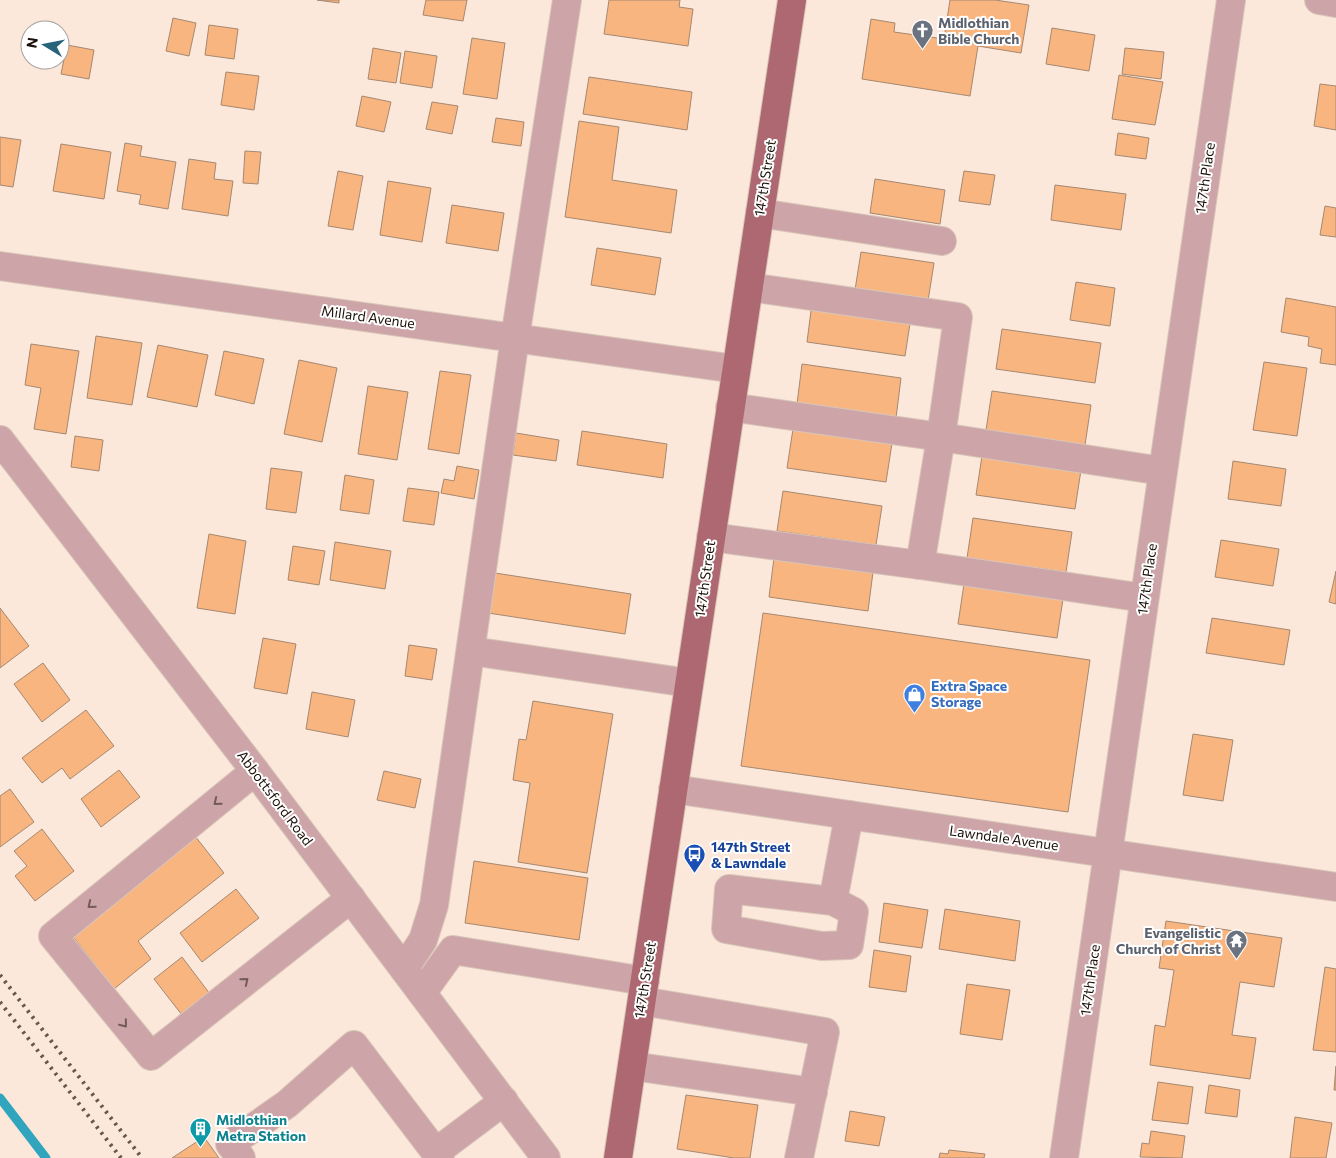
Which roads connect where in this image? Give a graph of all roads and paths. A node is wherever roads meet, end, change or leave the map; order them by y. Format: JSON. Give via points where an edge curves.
{"nodes":[{"id":1,"x":567,"y":0,"type":"edge"},
{"id":2,"x":792,"y":0,"type":"edge"},
{"id":3,"x":1231,"y":0,"type":"edge"},
{"id":4,"x":1319,"y":0,"type":"edge"},
{"id":5,"x":1336,"y":2,"type":"edge"},
{"id":6,"x":760,"y":213,"type":"junction"},
{"id":7,"x":942,"y":241,"type":"dead end"},
{"id":8,"x":0,"y":266,"type":"edge"},
{"id":9,"x":749,"y":287,"type":"junction"},
{"id":10,"x":515,"y":338,"type":"junction"},
{"id":11,"x":736,"y":369,"type":"junction"},
{"id":12,"x":730,"y":407,"type":"junction"},
{"id":13,"x":941,"y":437,"type":"junction"},
{"id":14,"x":0,"y":440,"type":"edge"},
{"id":15,"x":1162,"y":471,"type":"junction"},
{"id":16,"x":711,"y":537,"type":"junction"},
{"id":17,"x":920,"y":565,"type":"junction"},
{"id":18,"x":1144,"y":598,"type":"junction"},
{"id":19,"x":470,"y":651,"type":"junction"},
{"id":20,"x":689,"y":683,"type":"junction"},
{"id":21,"x":255,"y":771,"type":"junction"},
{"id":22,"x":673,"y":789,"type":"junction"},
{"id":23,"x":849,"y":815,"type":"junction"},
{"id":24,"x":1108,"y":854,"type":"junction"},
{"id":25,"x":1336,"y":887,"type":"edge"},
{"id":26,"x":351,"y":898,"type":"junction"},
{"id":27,"x":833,"y":901,"type":"dead end"},
{"id":28,"x":404,"y":969,"type":"junction"},
{"id":29,"x":643,"y":991,"type":"junction"},
{"id":30,"x":422,"y":993,"type":"junction"},
{"id":31,"x":632,"y":1066,"type":"junction"},
{"id":32,"x":813,"y":1092,"type":"junction"},
{"id":33,"x":504,"y":1101,"type":"junction"},
{"id":34,"x":438,"y":1155,"type":"edge"},
{"id":35,"x":241,"y":1158,"type":"edge"},
{"id":36,"x":546,"y":1158,"type":"edge"},
{"id":37,"x":618,"y":1158,"type":"edge"},
{"id":38,"x":799,"y":1158,"type":"edge"},
{"id":39,"x":1064,"y":1158,"type":"edge"}],
"edges":[{"from":1,"to":10,"type":"street"},
{"from":2,"to":6,"type":"main road","name":"147th Street"},
{"from":3,"to":15,"type":"street","name":"147th Place"},
{"from":4,"to":5,"type":"street"},
{"from":6,"to":7,"type":"street"},
{"from":6,"to":9,"type":"main road","name":"147th Street"},
{"from":8,"to":10,"type":"street","name":"Millard Avenue"},
{"from":9,"to":11,"type":"main road","name":"147th Street"},
{"from":9,"to":13,"type":"street","via":[[958,317]]},
{"from":10,"to":11,"type":"street","name":"Millard Avenue"},
{"from":10,"to":19,"type":"street"},
{"from":11,"to":12,"type":"main road","name":"147th Street"},
{"from":12,"to":13,"type":"street"},
{"from":12,"to":16,"type":"main road","name":"147th Street"},
{"from":13,"to":15,"type":"street"},
{"from":13,"to":17,"type":"street"},
{"from":14,"to":21,"type":"street","name":"Abbottsford Road"},
{"from":15,"to":18,"type":"street","name":"147th Place"},
{"from":16,"to":17,"type":"street"},
{"from":16,"to":20,"type":"main road","name":"147th Street"},
{"from":17,"to":18,"type":"street"},
{"from":18,"to":24,"type":"street","name":"147th Place"},
{"from":19,"to":20,"type":"street"},
{"from":19,"to":28,"type":"street","via":[[434,905],[423,940]]},
{"from":20,"to":22,"type":"main road","name":"147th Street"},
{"from":21,"to":26,"type":"street","name":"Abbottsford Road"},
{"from":21,"to":26,"type":"street","one_way":true,"via":[[53,936],[151,1056]]},
{"from":22,"to":23,"type":"street","name":"Lawndale Avenue"},
{"from":22,"to":29,"type":"main road","name":"147th Street"},
{"from":23,"to":24,"type":"street","name":"Lawndale Avenue"},
{"from":23,"to":27,"type":"street"},
{"from":24,"to":25,"type":"street","name":"Lawndale Avenue"},
{"from":24,"to":39,"type":"street","name":"147th Place"},
{"from":26,"to":28,"type":"street","name":"Abbottsford Road"},
{"from":28,"to":30,"type":"street","name":"Abbottsford Road"},
{"from":29,"to":30,"type":"street","via":[[454,950]]},
{"from":29,"to":31,"type":"main road","name":"147th Street"},
{"from":29,"to":32,"type":"street","via":[[825,1032]]},
{"from":30,"to":33,"type":"street","name":"Abbottsford Road"},
{"from":31,"to":32,"type":"street"},
{"from":31,"to":37,"type":"main road","name":"147th Street"},
{"from":32,"to":38,"type":"street"},
{"from":33,"to":34,"type":"street"},
{"from":33,"to":36,"type":"street","name":"Abbottsford Road"},
{"from":34,"to":35,"type":"street","via":[[354,1045],[287,1104],[230,1144]]}]}
